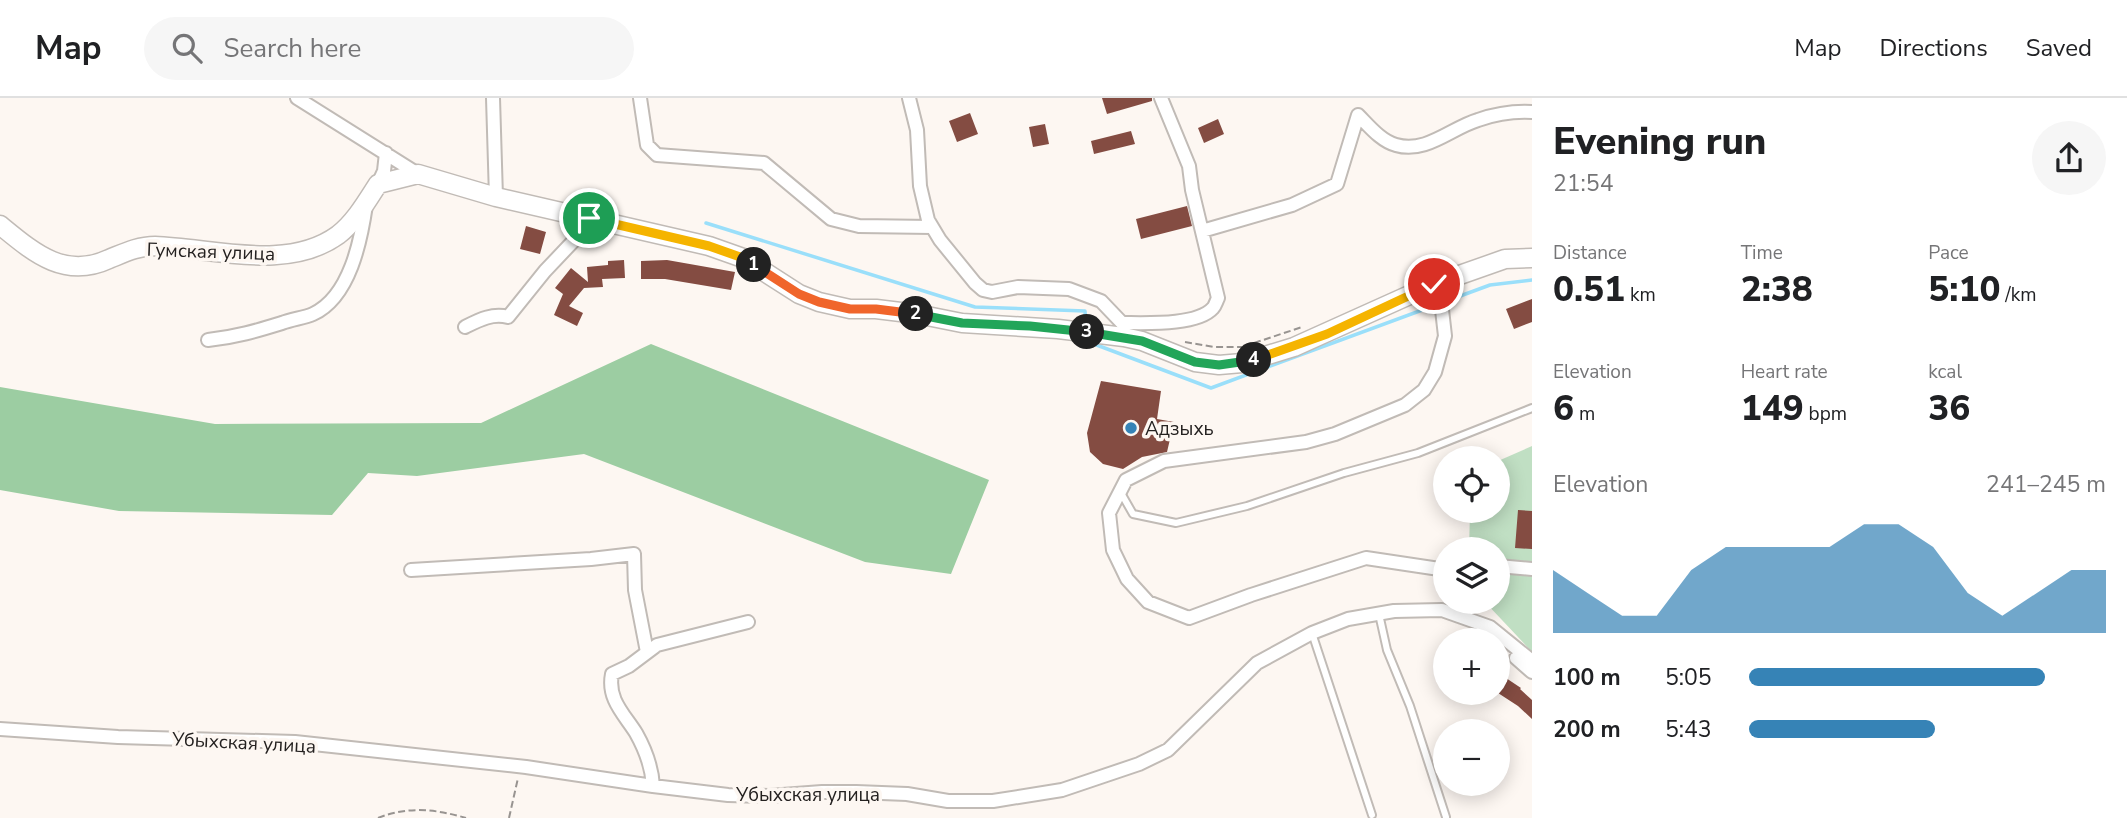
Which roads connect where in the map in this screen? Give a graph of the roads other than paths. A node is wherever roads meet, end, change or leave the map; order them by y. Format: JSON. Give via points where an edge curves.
{"nodes":[{"id":1,"x":297,"y":98,"type":"edge"},
{"id":2,"x":493,"y":98,"type":"edge"},
{"id":3,"x":640,"y":98,"type":"edge"},
{"id":4,"x":909,"y":98,"type":"edge"},
{"id":5,"x":1161,"y":98,"type":"edge"},
{"id":6,"x":1532,"y":112,"type":"edge"},
{"id":7,"x":386,"y":153,"type":"junction"},
{"id":8,"x":418,"y":174,"type":"junction"},
{"id":9,"x":378,"y":184,"type":"junction"},
{"id":10,"x":496,"y":197,"type":"junction"},
{"id":11,"x":366,"y":202,"type":"junction"},
{"id":12,"x":589,"y":218,"type":"junction"},
{"id":13,"x":0,"y":225,"type":"edge"},
{"id":14,"x":932,"y":228,"type":"junction"},
{"id":15,"x":1202,"y":231,"type":"junction"},
{"id":16,"x":1532,"y":258,"type":"edge"},
{"id":17,"x":1434,"y":284,"type":"junction"},
{"id":18,"x":464,"y":327,"type":"dead end"},
{"id":19,"x":208,"y":340,"type":"dead end"},
{"id":20,"x":1532,"y":408,"type":"edge"},
{"id":21,"x":1120,"y":492,"type":"junction"},
{"id":22,"x":1510,"y":567,"type":"edge"},
{"id":23,"x":1433,"y":568,"type":"edge"},
{"id":24,"x":1532,"y":569,"type":"edge"},
{"id":25,"x":411,"y":570,"type":"dead end"},
{"id":26,"x":1379,"y":614,"type":"junction"},
{"id":27,"x":748,"y":622,"type":"dead end"},
{"id":28,"x":1479,"y":622,"type":"junction"},
{"id":29,"x":1485,"y":628,"type":"edge"},
{"id":30,"x":1312,"y":633,"type":"junction"},
{"id":31,"x":647,"y":652,"type":"junction"},
{"id":32,"x":1510,"y":652,"type":"edge"},
{"id":33,"x":1532,"y":661,"type":"edge"},
{"id":34,"x":1532,"y":672,"type":"edge"},
{"id":35,"x":0,"y":729,"type":"edge"},
{"id":36,"x":653,"y":786,"type":"junction"},
{"id":37,"x":1373,"y":815,"type":"dead end"},
{"id":38,"x":1446,"y":817,"type":"edge"}],
"edges":[{"from":1,"to":7,"type":"street"},
{"from":2,"to":10,"type":"street"},
{"from":3,"to":14,"type":"street","via":[[647,145],[657,155],[764,163],[831,219],[859,226]]},
{"from":4,"to":14,"type":"street","via":[[917,130],[922,201]]},
{"from":5,"to":15,"type":"street","via":[[1189,166]]},
{"from":6,"to":15,"type":"street","via":[[1476,120],[1421,146],[1396,145],[1383,139],[1358,115],[1337,184],[1292,205]]},
{"from":7,"to":8,"type":"street"},
{"from":7,"to":9,"type":"street"},
{"from":8,"to":9,"type":"street"},
{"from":8,"to":10,"type":"street"},
{"from":9,"to":11,"type":"street","name":"Гумская улица"},
{"from":10,"to":12,"type":"street"},
{"from":11,"to":13,"type":"street","name":"Гумская улица","via":[[340,234],[293,253],[240,256],[153,246],[83,267],[61,266]]},
{"from":11,"to":19,"type":"street","via":[[346,277],[325,305],[314,313],[243,336]]},
{"from":12,"to":17,"type":"street","via":[[743,258],[819,302],[962,323],[1124,337],[1188,360],[1219,365],[1294,347]]},
{"from":12,"to":18,"type":"street","via":[[508,317],[499,314]]},
{"from":14,"to":15,"type":"street","via":[[983,290],[1069,289],[1101,301],[1122,323],[1179,321],[1213,309],[1218,298]]},
{"from":16,"to":17,"type":"street","via":[[1506,259]]},
{"from":17,"to":21,"type":"street","via":[[1445,336],[1435,372],[1424,390],[1405,405],[1306,442],[1164,461],[1126,480]]},
{"from":20,"to":21,"type":"lane","via":[[1418,453],[1177,523],[1133,514]]},
{"from":21,"to":23,"type":"street","via":[[1109,513],[1113,550],[1127,579],[1148,602],[1189,618],[1366,558]]},
{"from":22,"to":24,"type":"street"},
{"from":25,"to":31,"type":"street","via":[[634,554]]},
{"from":26,"to":28,"type":"street","name":"Убыхская улица","via":[[1442,610]]},
{"from":26,"to":30,"type":"street","name":"Убыхская улица","via":[[1348,619]]},
{"from":26,"to":38,"type":"lane","via":[[1387,650]]},
{"from":27,"to":31,"type":"street","via":[[657,645]]},
{"from":28,"to":29,"type":"street"},
{"from":28,"to":33,"type":"street"},
{"from":30,"to":36,"type":"street","name":"Убыхская улица","via":[[1256,663],[1168,750],[1062,790],[993,802],[856,792],[755,796]]},
{"from":30,"to":37,"type":"lane"},
{"from":31,"to":36,"type":"street","via":[[612,674],[610,684],[612,696],[645,752]]},
{"from":32,"to":34,"type":"street"},
{"from":35,"to":36,"type":"street","name":"Убыхская улица","via":[[295,742]]}]}
